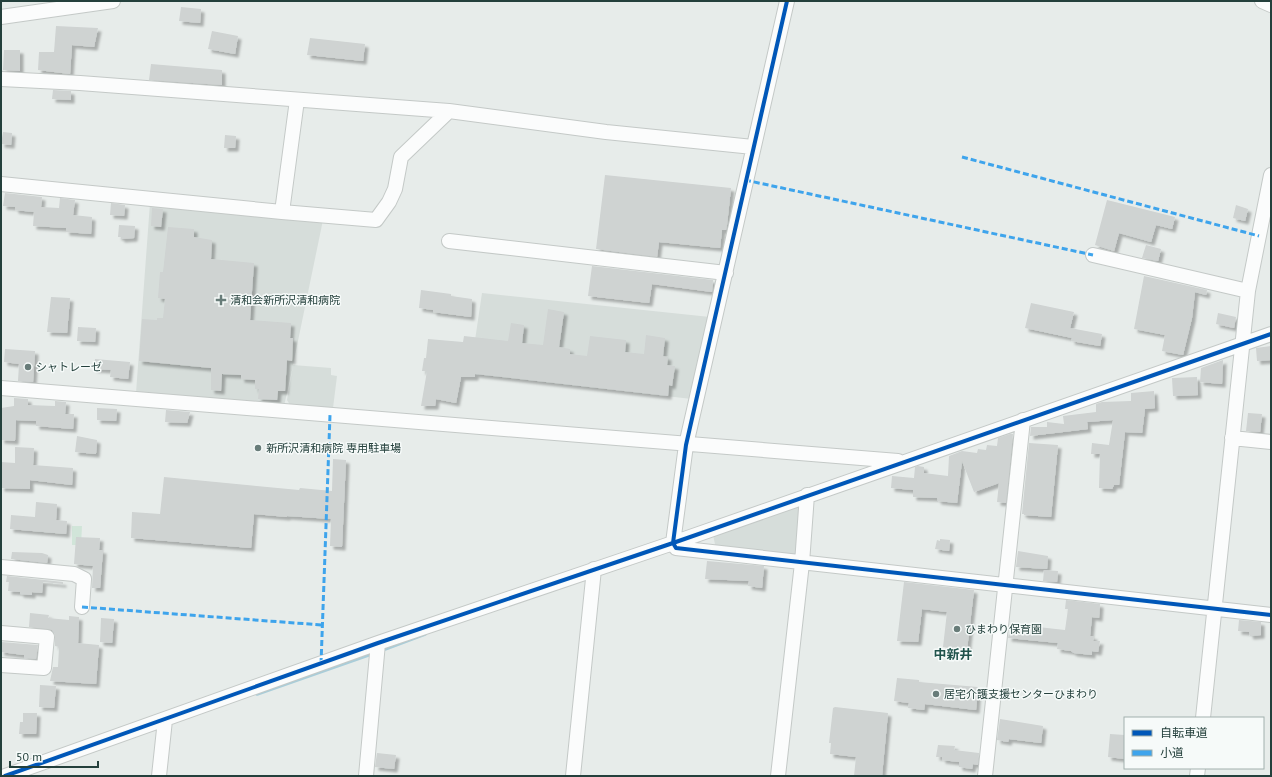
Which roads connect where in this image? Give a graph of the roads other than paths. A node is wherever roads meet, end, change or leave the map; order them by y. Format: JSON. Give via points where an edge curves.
{"nodes":[{"id":1,"x":113,"y":1,"type":"edge"},
{"id":2,"x":787,"y":1,"type":"edge"},
{"id":3,"x":1262,"y":1,"type":"edge"},
{"id":4,"x":1271,"y":5,"type":"edge"},
{"id":5,"x":1,"y":18,"type":"edge"},
{"id":6,"x":1,"y":79,"type":"edge"},
{"id":7,"x":297,"y":100,"type":"junction"},
{"id":8,"x":449,"y":111,"type":"junction"},
{"id":9,"x":753,"y":147,"type":"junction"},
{"id":10,"x":1271,"y":175,"type":"edge"},
{"id":11,"x":1,"y":184,"type":"edge"},
{"id":12,"x":282,"y":212,"type":"junction"},
{"id":13,"x":450,"y":241,"type":"dead end"},
{"id":14,"x":1093,"y":255,"type":"dead end"},
{"id":15,"x":726,"y":272,"type":"junction"},
{"id":16,"x":1248,"y":291,"type":"junction"},
{"id":17,"x":1271,"y":334,"type":"edge"},
{"id":18,"x":1241,"y":344,"type":"junction"},
{"id":19,"x":1,"y":388,"type":"edge"},
{"id":20,"x":1023,"y":420,"type":"junction"},
{"id":21,"x":1232,"y":438,"type":"junction"},
{"id":22,"x":1271,"y":442,"type":"edge"},
{"id":23,"x":686,"y":444,"type":"junction"},
{"id":24,"x":904,"y":461,"type":"junction"},
{"id":25,"x":808,"y":495,"type":"junction"},
{"id":26,"x":673,"y":543,"type":"junction"},
{"id":27,"x":802,"y":563,"type":"junction"},
{"id":28,"x":1,"y":567,"type":"edge"},
{"id":29,"x":594,"y":569,"type":"junction"},
{"id":30,"x":1006,"y":586,"type":"junction"},
{"id":31,"x":82,"y":607,"type":"dead end"},
{"id":32,"x":1215,"y":609,"type":"junction"},
{"id":33,"x":1271,"y":615,"type":"edge"},
{"id":34,"x":1,"y":633,"type":"edge"},
{"id":35,"x":378,"y":643,"type":"junction"},
{"id":36,"x":1,"y":665,"type":"edge"},
{"id":37,"x":1203,"y":717,"type":"edge"},
{"id":38,"x":165,"y":720,"type":"junction"},
{"id":39,"x":5,"y":776,"type":"edge"},
{"id":40,"x":159,"y":776,"type":"edge"},
{"id":41,"x":366,"y":776,"type":"edge"},
{"id":42,"x":573,"y":776,"type":"edge"},
{"id":43,"x":778,"y":776,"type":"edge"},
{"id":44,"x":985,"y":776,"type":"edge"}],
"edges":[{"from":1,"to":5,"type":"street"},
{"from":2,"to":9,"type":"street"},
{"from":3,"to":4,"type":"street"},
{"from":6,"to":7,"type":"street"},
{"from":7,"to":8,"type":"street"},
{"from":7,"to":12,"type":"street"},
{"from":8,"to":9,"type":"street","via":[[606,132]]},
{"from":8,"to":12,"type":"street","via":[[401,157],[395,189],[376,220]]},
{"from":9,"to":15,"type":"street"},
{"from":10,"to":16,"type":"street"},
{"from":11,"to":12,"type":"street"},
{"from":13,"to":15,"type":"street"},
{"from":14,"to":16,"type":"street"},
{"from":15,"to":23,"type":"street"},
{"from":16,"to":18,"type":"street"},
{"from":17,"to":18,"type":"street"},
{"from":18,"to":20,"type":"street"},
{"from":18,"to":21,"type":"street"},
{"from":19,"to":23,"type":"street"},
{"from":20,"to":24,"type":"street"},
{"from":20,"to":30,"type":"street"},
{"from":21,"to":22,"type":"street"},
{"from":21,"to":32,"type":"street"},
{"from":23,"to":24,"type":"street"},
{"from":23,"to":26,"type":"street"},
{"from":24,"to":25,"type":"street"},
{"from":25,"to":26,"type":"street"},
{"from":25,"to":27,"type":"street"},
{"from":26,"to":27,"type":"street","via":[[676,548]]},
{"from":26,"to":29,"type":"street"},
{"from":27,"to":30,"type":"street"},
{"from":27,"to":43,"type":"street"},
{"from":28,"to":31,"type":"street","via":[[74,574],[84,579]]},
{"from":29,"to":35,"type":"street"},
{"from":29,"to":42,"type":"street"},
{"from":30,"to":32,"type":"street"},
{"from":30,"to":44,"type":"street"},
{"from":32,"to":33,"type":"street"},
{"from":32,"to":37,"type":"street"},
{"from":34,"to":36,"type":"street","via":[[47,637],[44,668]]},
{"from":35,"to":38,"type":"street"},
{"from":35,"to":41,"type":"street"},
{"from":38,"to":39,"type":"street"},
{"from":38,"to":40,"type":"street"}]}
